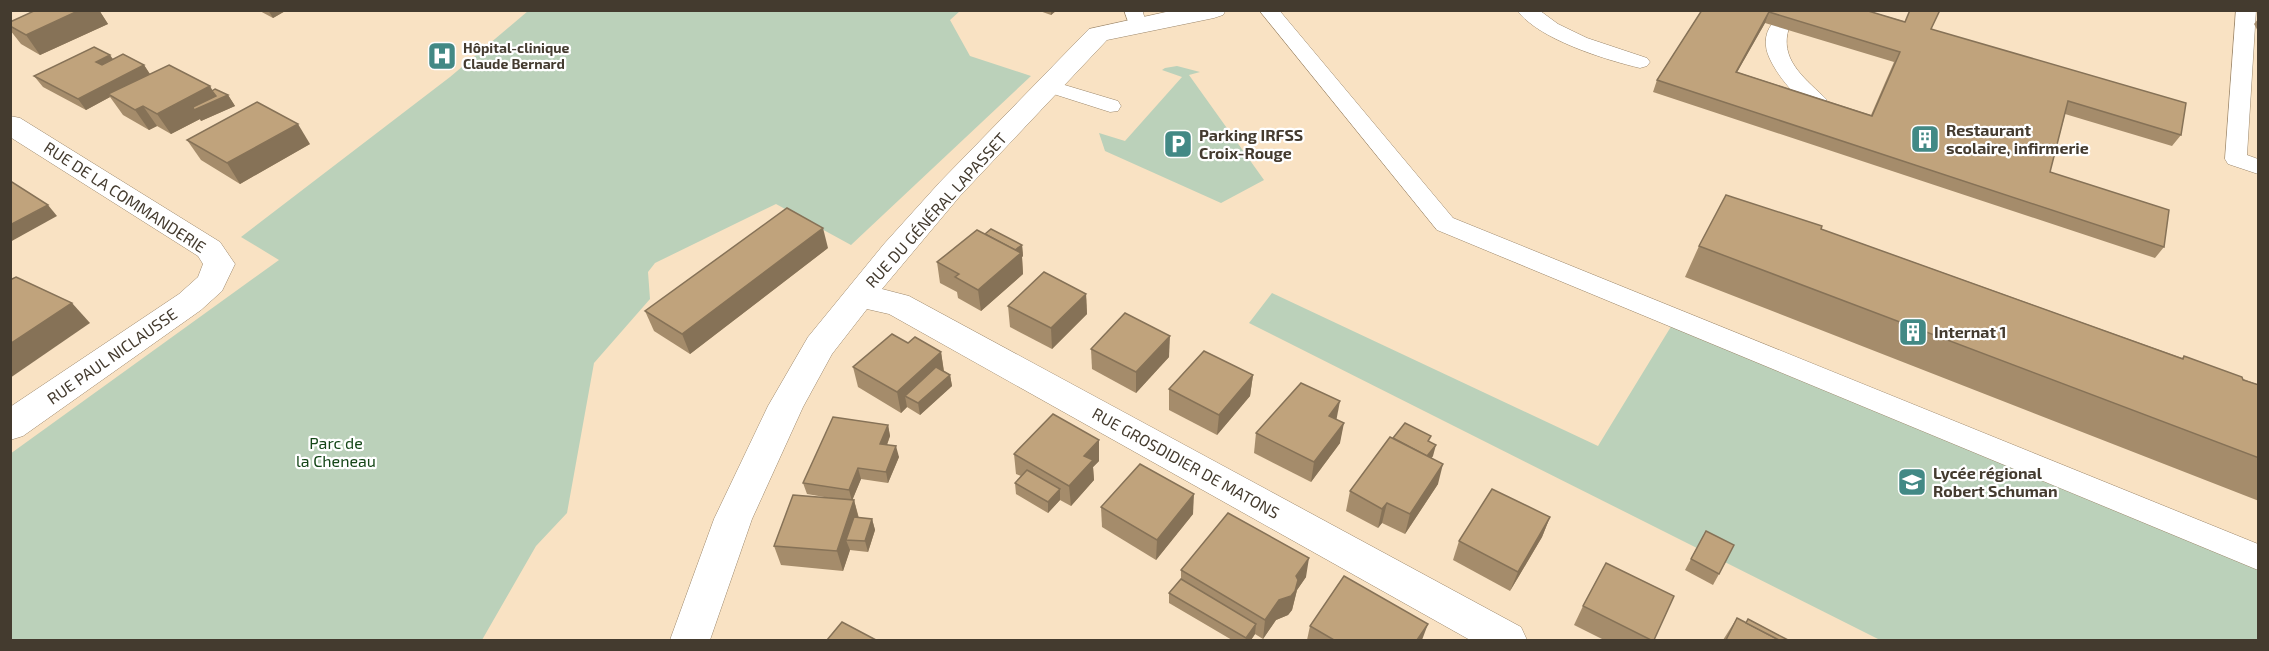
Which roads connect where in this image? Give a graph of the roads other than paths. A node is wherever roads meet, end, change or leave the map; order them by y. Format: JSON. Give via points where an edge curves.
{"nodes":[{"id":1,"x":1214,"y":10,"type":"edge"},
{"id":2,"x":1268,"y":10,"type":"edge"},
{"id":3,"x":1526,"y":10,"type":"edge"},
{"id":4,"x":2246,"y":10,"type":"edge"},
{"id":5,"x":1136,"y":18,"type":"edge"},
{"id":6,"x":1779,"y":28,"type":"edge"},
{"id":7,"x":1640,"y":62,"type":"dead end"},
{"id":8,"x":1048,"y":86,"type":"junction"},
{"id":9,"x":1815,"y":100,"type":"edge"},
{"id":10,"x":1110,"y":106,"type":"dead end"},
{"id":11,"x":10,"y":124,"type":"edge"},
{"id":12,"x":2259,"y":167,"type":"edge"},
{"id":13,"x":212,"y":283,"type":"joint"},
{"id":14,"x":860,"y":296,"type":"junction"},
{"id":15,"x":10,"y":426,"type":"edge"},
{"id":16,"x":2259,"y":557,"type":"edge"},
{"id":17,"x":690,"y":640,"type":"edge"},
{"id":18,"x":1507,"y":640,"type":"edge"}],
"edges":[{"from":1,"to":5,"type":"street","name":"RUE DU GÉNÉRAL LAPASSET"},
{"from":2,"to":16,"type":"lane","via":[[1445,224]]},
{"from":3,"to":7,"type":"lane","via":[[1543,25]]},
{"from":4,"to":12,"type":"lane","via":[[2236,159]]},
{"from":5,"to":8,"type":"street","name":"RUE DU GÉNÉRAL LAPASSET","via":[[1098,34]]},
{"from":6,"to":9,"type":"lane","via":[[1774,37],[1776,53],[1791,76]]},
{"from":8,"to":10,"type":"lane"},
{"from":8,"to":14,"type":"street","name":"RUE DU GÉNÉRAL LAPASSET","via":[[942,198]]},
{"from":11,"to":13,"type":"street","name":"RUE DE LA COMMANDERIE","via":[[209,249],[219,264]]},
{"from":13,"to":15,"type":"street","name":"RUE PAUL NICLAUSSE"},
{"from":14,"to":17,"type":"street","name":"RUE DU GÉNÉRAL LAPASSET","via":[[820,346],[786,406],[733,519]]},
{"from":14,"to":18,"type":"street","name":"RUE GROSDIDIER DE MATONS","via":[[898,304]]}]}
